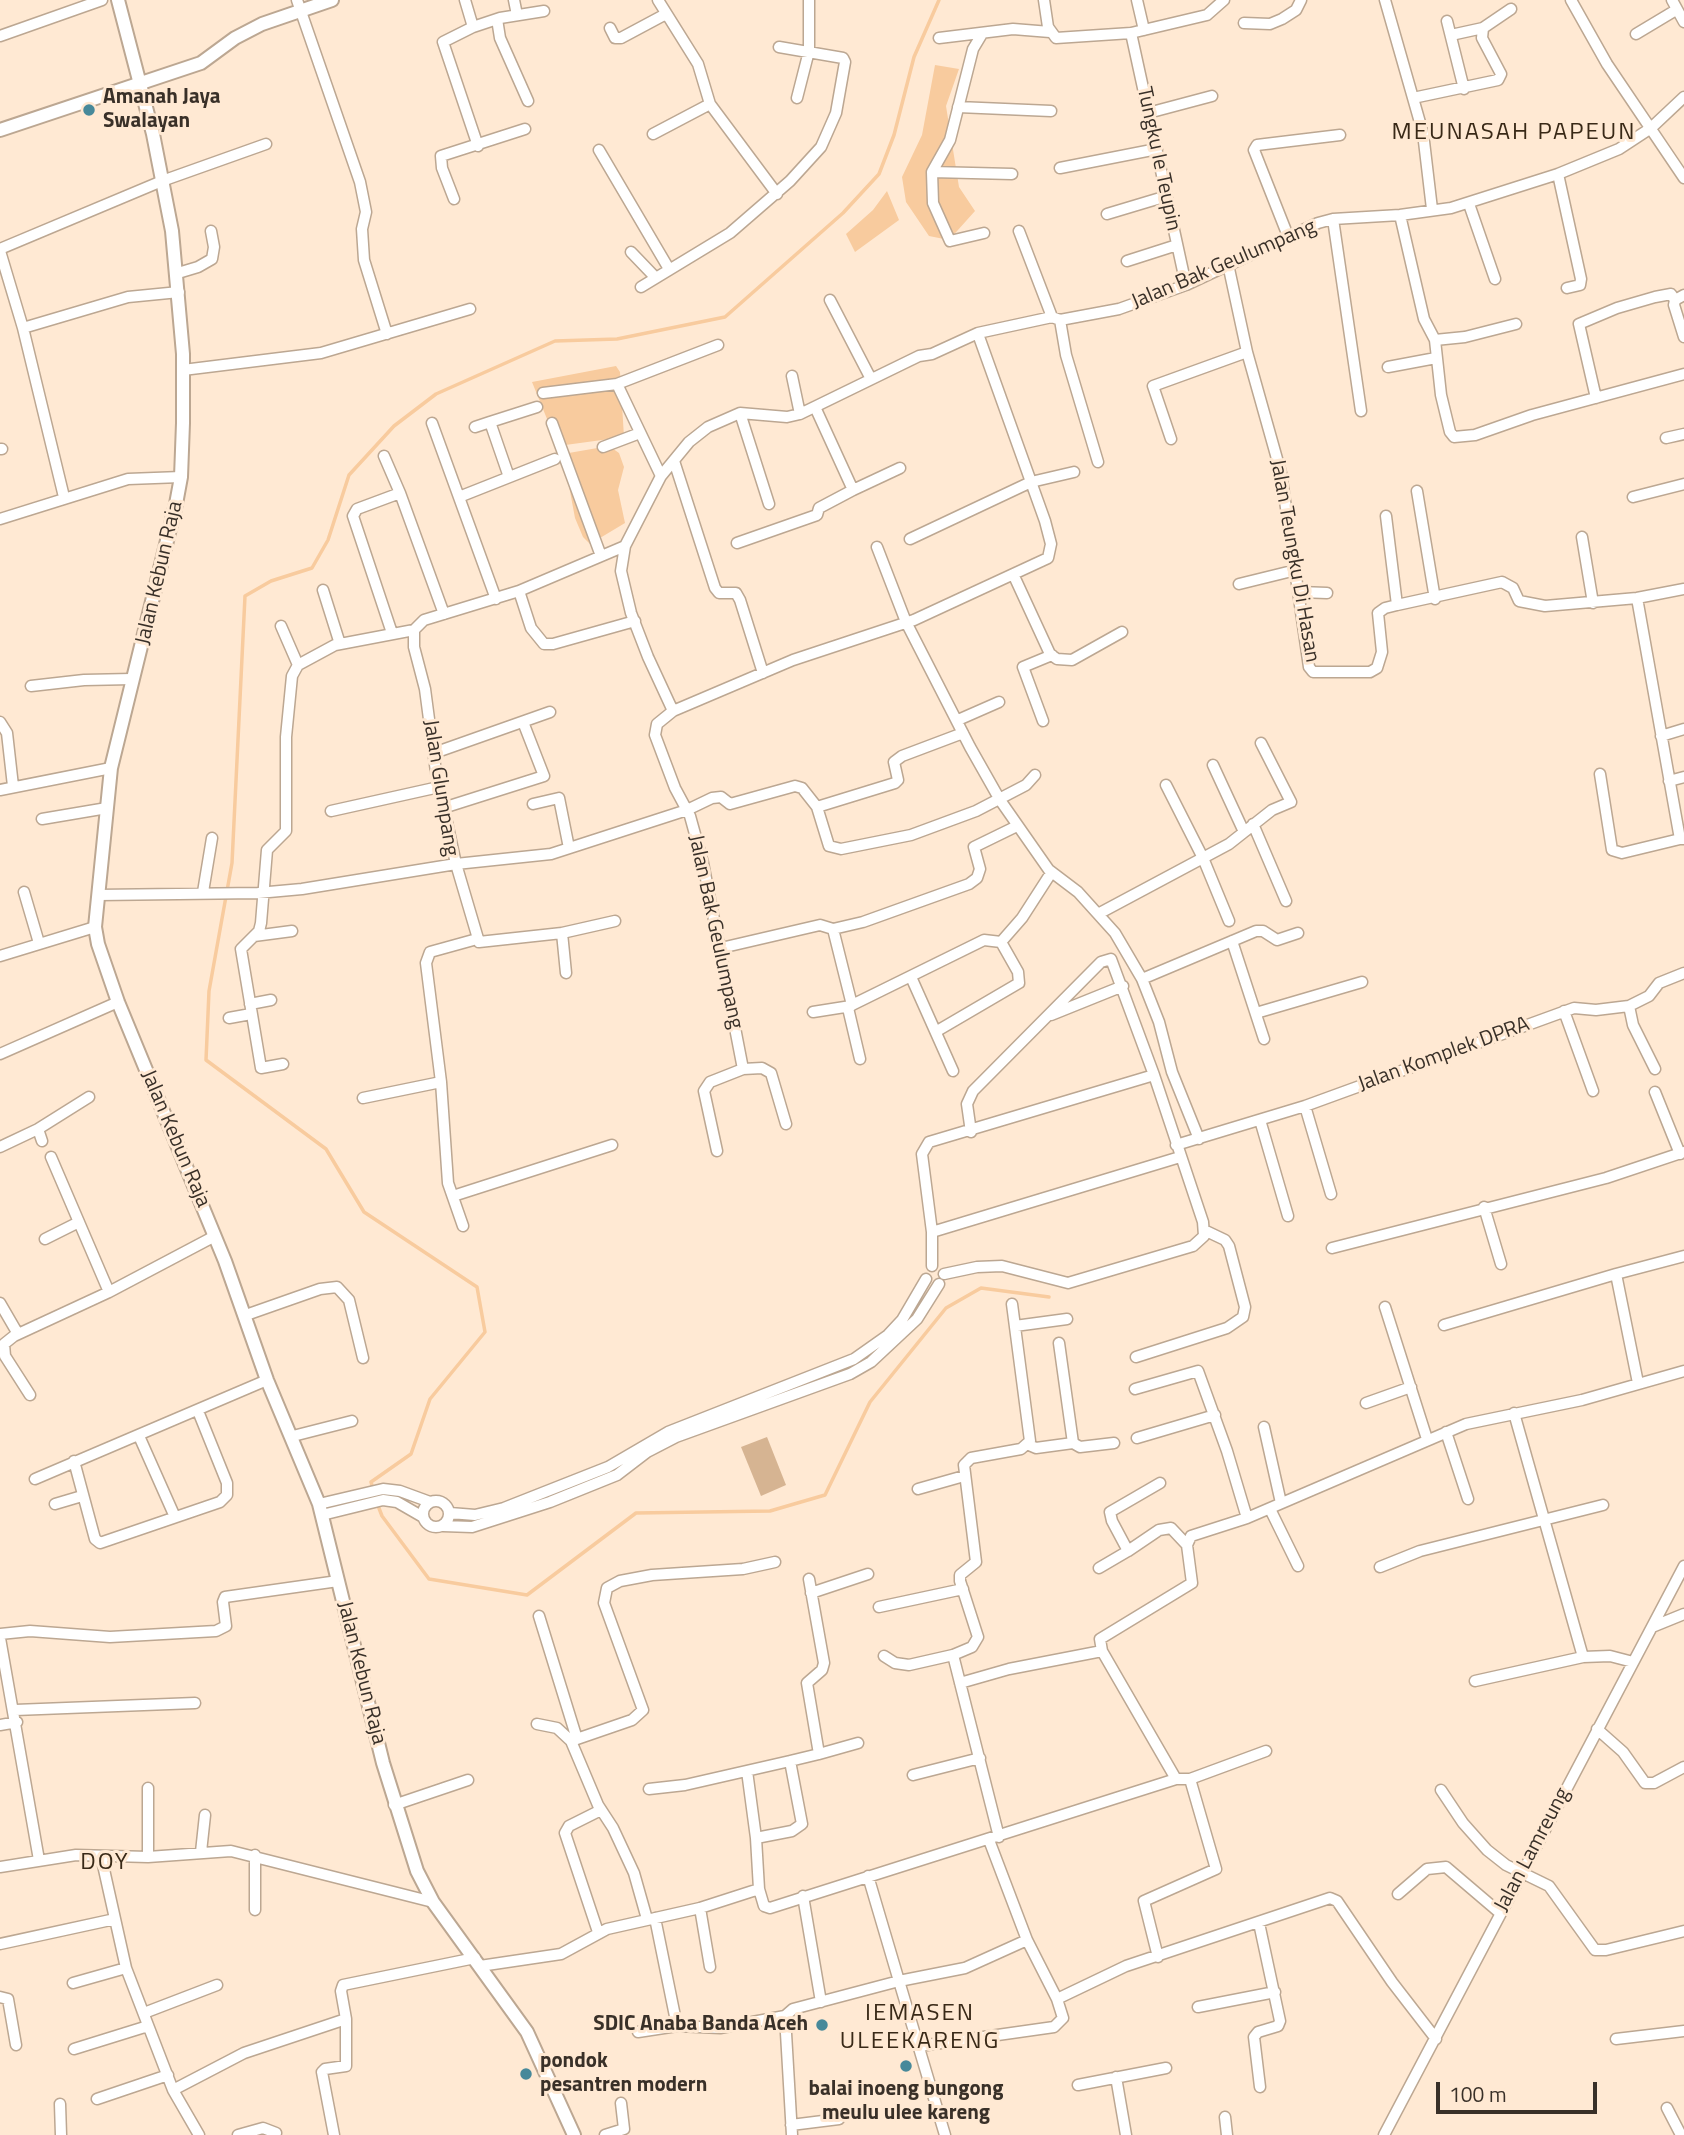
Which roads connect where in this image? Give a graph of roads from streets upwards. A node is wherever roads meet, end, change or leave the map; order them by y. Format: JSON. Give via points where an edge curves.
{"nodes":[{"id":1,"x":102,"y":0,"type":"edge"},
{"id":2,"x":118,"y":0,"type":"edge"},
{"id":3,"x":332,"y":0,"type":"edge"},
{"id":4,"x":465,"y":0,"type":"edge"},
{"id":5,"x":514,"y":0,"type":"edge"},
{"id":6,"x":658,"y":0,"type":"edge"},
{"id":7,"x":809,"y":0,"type":"edge"},
{"id":8,"x":1044,"y":0,"type":"edge"},
{"id":9,"x":1137,"y":0,"type":"edge"},
{"id":10,"x":1301,"y":0,"type":"edge"},
{"id":11,"x":1385,"y":0,"type":"edge"},
{"id":12,"x":1571,"y":0,"type":"edge"},
{"id":13,"x":1219,"y":1,"type":"edge"},
{"id":14,"x":1674,"y":5,"type":"edge"},
{"id":15,"x":299,"y":6,"type":"edge"},
{"id":16,"x":1511,"y":9,"type":"dead end"},
{"id":17,"x":544,"y":11,"type":"dead end"},
{"id":18,"x":517,"y":15,"type":"junction"},
{"id":19,"x":664,"y":15,"type":"junction"},
{"id":20,"x":497,"y":19,"type":"junction"},
{"id":21,"x":1447,"y":21,"type":"dead end"},
{"id":22,"x":1684,"y":22,"type":"edge"},
{"id":23,"x":1244,"y":23,"type":"dead end"},
{"id":24,"x":473,"y":27,"type":"junction"},
{"id":25,"x":610,"y":28,"type":"dead end"},
{"id":26,"x":1483,"y":28,"type":"junction"},
{"id":27,"x":1144,"y":30,"type":"junction"},
{"id":28,"x":1050,"y":32,"type":"junction"},
{"id":29,"x":1130,"y":33,"type":"junction"},
{"id":30,"x":982,"y":34,"type":"junction"},
{"id":31,"x":1636,"y":34,"type":"dead end"},
{"id":32,"x":1451,"y":35,"type":"junction"},
{"id":33,"x":0,"y":36,"type":"edge"},
{"id":34,"x":939,"y":38,"type":"dead end"},
{"id":35,"x":779,"y":47,"type":"dead end"},
{"id":36,"x":809,"y":51,"type":"junction"},
{"id":37,"x":141,"y":85,"type":"junction"},
{"id":38,"x":1464,"y":89,"type":"junction"},
{"id":39,"x":1212,"y":96,"type":"dead end"},
{"id":40,"x":797,"y":97,"type":"dead end"},
{"id":41,"x":1684,"y":97,"type":"edge"},
{"id":42,"x":1413,"y":98,"type":"junction"},
{"id":43,"x":528,"y":101,"type":"dead end"},
{"id":44,"x":710,"y":104,"type":"junction"},
{"id":45,"x":958,"y":107,"type":"junction"},
{"id":46,"x":1051,"y":111,"type":"dead end"},
{"id":47,"x":1148,"y":113,"type":"junction"},
{"id":48,"x":1651,"y":128,"type":"junction"},
{"id":49,"x":526,"y":129,"type":"dead end"},
{"id":50,"x":0,"y":130,"type":"edge"},
{"id":51,"x":653,"y":134,"type":"dead end"},
{"id":52,"x":1340,"y":135,"type":"dead end"},
{"id":53,"x":266,"y":144,"type":"dead end"},
{"id":54,"x":478,"y":146,"type":"junction"},
{"id":55,"x":1157,"y":149,"type":"junction"},
{"id":56,"x":599,"y":150,"type":"dead end"},
{"id":57,"x":1060,"y":168,"type":"dead end"},
{"id":58,"x":932,"y":172,"type":"junction"},
{"id":59,"x":1012,"y":174,"type":"dead end"},
{"id":60,"x":1558,"y":174,"type":"junction"},
{"id":61,"x":1684,"y":178,"type":"edge"},
{"id":62,"x":162,"y":181,"type":"junction"},
{"id":63,"x":777,"y":194,"type":"junction"},
{"id":64,"x":1167,"y":197,"type":"junction"},
{"id":65,"x":454,"y":199,"type":"dead end"},
{"id":66,"x":1469,"y":204,"type":"junction"},
{"id":67,"x":1432,"y":209,"type":"junction"},
{"id":68,"x":1107,"y":214,"type":"dead end"},
{"id":69,"x":1400,"y":215,"type":"junction"},
{"id":70,"x":1333,"y":219,"type":"junction"},
{"id":71,"x":211,"y":231,"type":"dead end"},
{"id":72,"x":1019,"y":231,"type":"dead end"},
{"id":73,"x":984,"y":233,"type":"dead end"},
{"id":74,"x":1287,"y":236,"type":"junction"},
{"id":75,"x":1177,"y":245,"type":"junction"},
{"id":76,"x":0,"y":250,"type":"edge"},
{"id":77,"x":631,"y":252,"type":"dead end"},
{"id":78,"x":1127,"y":261,"type":"dead end"},
{"id":79,"x":1228,"y":264,"type":"junction"},
{"id":80,"x":669,"y":269,"type":"junction"},
{"id":81,"x":178,"y":272,"type":"junction"},
{"id":82,"x":655,"y":277,"type":"junction"},
{"id":83,"x":1495,"y":279,"type":"dead end"},
{"id":84,"x":1185,"y":285,"type":"junction"},
{"id":85,"x":641,"y":287,"type":"dead end"},
{"id":86,"x":1567,"y":288,"type":"dead end"},
{"id":87,"x":179,"y":292,"type":"junction"},
{"id":88,"x":1680,"y":298,"type":"edge"},
{"id":89,"x":830,"y":300,"type":"dead end"},
{"id":90,"x":470,"y":309,"type":"dead end"},
{"id":91,"x":1056,"y":318,"type":"junction"},
{"id":92,"x":1516,"y":324,"type":"dead end"},
{"id":93,"x":23,"y":328,"type":"junction"},
{"id":94,"x":387,"y":334,"type":"junction"},
{"id":95,"x":978,"y":334,"type":"junction"},
{"id":96,"x":1684,"y":337,"type":"edge"},
{"id":97,"x":1435,"y":340,"type":"junction"},
{"id":98,"x":718,"y":345,"type":"dead end"},
{"id":99,"x":1247,"y":352,"type":"junction"},
{"id":100,"x":1436,"y":358,"type":"junction"},
{"id":101,"x":1388,"y":367,"type":"dead end"},
{"id":102,"x":183,"y":370,"type":"junction"},
{"id":103,"x":1684,"y":374,"type":"edge"},
{"id":104,"x":792,"y":376,"type":"dead end"},
{"id":105,"x":872,"y":379,"type":"junction"},
{"id":106,"x":617,"y":384,"type":"junction"},
{"id":107,"x":543,"y":393,"type":"dead end"},
{"id":108,"x":1596,"y":398,"type":"junction"},
{"id":109,"x":537,"y":407,"type":"dead end"},
{"id":110,"x":815,"y":407,"type":"junction"},
{"id":111,"x":1361,"y":411,"type":"dead end"},
{"id":112,"x":740,"y":413,"type":"junction"},
{"id":113,"x":800,"y":414,"type":"junction"},
{"id":114,"x":491,"y":422,"type":"junction"},
{"id":115,"x":432,"y":423,"type":"dead end"},
{"id":116,"x":552,"y":423,"type":"dead end"},
{"id":117,"x":475,"y":427,"type":"dead end"},
{"id":118,"x":640,"y":433,"type":"junction"},
{"id":119,"x":1684,"y":434,"type":"edge"},
{"id":120,"x":1666,"y":438,"type":"dead end"},
{"id":121,"x":1171,"y":439,"type":"dead end"},
{"id":122,"x":603,"y":447,"type":"dead end"},
{"id":123,"x":384,"y":456,"type":"dead end"},
{"id":124,"x":555,"y":458,"type":"dead end"},
{"id":125,"x":674,"y":461,"type":"junction"},
{"id":126,"x":1098,"y":462,"type":"dead end"},
{"id":127,"x":900,"y":468,"type":"dead end"},
{"id":128,"x":1074,"y":472,"type":"dead end"},
{"id":129,"x":661,"y":476,"type":"junction"},
{"id":130,"x":181,"y":477,"type":"junction"},
{"id":131,"x":509,"y":477,"type":"junction"},
{"id":132,"x":1031,"y":482,"type":"junction"},
{"id":133,"x":1684,"y":484,"type":"edge"},
{"id":134,"x":853,"y":490,"type":"junction"},
{"id":135,"x":1417,"y":491,"type":"dead end"},
{"id":136,"x":400,"y":493,"type":"junction"},
{"id":137,"x":64,"y":497,"type":"junction"},
{"id":138,"x":459,"y":497,"type":"junction"},
{"id":139,"x":1633,"y":497,"type":"dead end"},
{"id":140,"x":769,"y":504,"type":"dead end"},
{"id":141,"x":1386,"y":516,"type":"dead end"},
{"id":142,"x":0,"y":519,"type":"edge"},
{"id":143,"x":1582,"y":537,"type":"dead end"},
{"id":144,"x":910,"y":540,"type":"dead end"},
{"id":145,"x":737,"y":543,"type":"dead end"},
{"id":146,"x":625,"y":546,"type":"junction"},
{"id":147,"x":877,"y":547,"type":"dead end"},
{"id":148,"x":601,"y":556,"type":"junction"},
{"id":149,"x":1296,"y":570,"type":"junction"},
{"id":150,"x":1014,"y":576,"type":"junction"},
{"id":151,"x":1239,"y":584,"type":"dead end"},
{"id":152,"x":1684,"y":589,"type":"edge"},
{"id":153,"x":323,"y":590,"type":"dead end"},
{"id":154,"x":519,"y":591,"type":"junction"},
{"id":155,"x":1300,"y":592,"type":"junction"},
{"id":156,"x":1327,"y":593,"type":"dead end"},
{"id":157,"x":496,"y":598,"type":"junction"},
{"id":158,"x":1637,"y":598,"type":"junction"},
{"id":159,"x":1435,"y":599,"type":"junction"},
{"id":160,"x":1593,"y":603,"type":"junction"},
{"id":161,"x":1397,"y":605,"type":"junction"},
{"id":162,"x":443,"y":614,"type":"junction"},
{"id":163,"x":635,"y":621,"type":"junction"},
{"id":164,"x":906,"y":622,"type":"junction"},
{"id":165,"x":281,"y":626,"type":"dead end"},
{"id":166,"x":414,"y":630,"type":"junction"},
{"id":167,"x":1122,"y":632,"type":"dead end"},
{"id":168,"x":391,"y":634,"type":"junction"},
{"id":169,"x":340,"y":644,"type":"junction"},
{"id":170,"x":1052,"y":655,"type":"junction"},
{"id":171,"x":298,"y":665,"type":"junction"},
{"id":172,"x":763,"y":673,"type":"junction"},
{"id":173,"x":132,"y":679,"type":"junction"},
{"id":174,"x":32,"y":686,"type":"dead end"},
{"id":175,"x":999,"y":702,"type":"dead end"},
{"id":176,"x":673,"y":711,"type":"junction"},
{"id":177,"x":550,"y":712,"type":"dead end"},
{"id":178,"x":958,"y":720,"type":"junction"},
{"id":179,"x":1043,"y":721,"type":"dead end"},
{"id":180,"x":0,"y":722,"type":"edge"},
{"id":181,"x":523,"y":722,"type":"junction"},
{"id":182,"x":1684,"y":729,"type":"edge"},
{"id":183,"x":963,"y":733,"type":"junction"},
{"id":184,"x":1661,"y":736,"type":"junction"},
{"id":185,"x":1261,"y":743,"type":"dead end"},
{"id":186,"x":434,"y":753,"type":"junction"},
{"id":187,"x":1213,"y":765,"type":"dead end"},
{"id":188,"x":111,"y":768,"type":"junction"},
{"id":189,"x":1600,"y":774,"type":"dead end"},
{"id":190,"x":1035,"y":775,"type":"dead end"},
{"id":191,"x":1684,"y":777,"type":"edge"},
{"id":192,"x":1669,"y":781,"type":"junction"},
{"id":193,"x":1166,"y":785,"type":"dead end"},
{"id":194,"x":13,"y":786,"type":"junction"},
{"id":195,"x":439,"y":787,"type":"junction"},
{"id":196,"x":0,"y":790,"type":"edge"},
{"id":197,"x":1000,"y":800,"type":"junction"},
{"id":198,"x":533,"y":804,"type":"dead end"},
{"id":199,"x":817,"y":807,"type":"junction"},
{"id":200,"x":107,"y":808,"type":"junction"},
{"id":201,"x":443,"y":808,"type":"junction"},
{"id":202,"x":687,"y":810,"type":"junction"},
{"id":203,"x":331,"y":811,"type":"dead end"},
{"id":204,"x":42,"y":818,"type":"dead end"},
{"id":205,"x":1253,"y":824,"type":"junction"},
{"id":206,"x":1017,"y":826,"type":"junction"},
{"id":207,"x":1244,"y":832,"type":"junction"},
{"id":208,"x":212,"y":838,"type":"dead end"},
{"id":209,"x":1682,"y":839,"type":"edge"},
{"id":210,"x":569,"y":848,"type":"junction"},
{"id":211,"x":1203,"y":858,"type":"junction"},
{"id":212,"x":456,"y":864,"type":"junction"},
{"id":213,"x":1049,"y":870,"type":"junction"},
{"id":214,"x":203,"y":891,"type":"junction"},
{"id":215,"x":24,"y":892,"type":"dead end"},
{"id":216,"x":261,"y":893,"type":"junction"},
{"id":217,"x":98,"y":895,"type":"junction"},
{"id":218,"x":1286,"y":901,"type":"dead end"},
{"id":219,"x":1098,"y":914,"type":"junction"},
{"id":220,"x":615,"y":921,"type":"dead end"},
{"id":221,"x":1229,"y":921,"type":"dead end"},
{"id":222,"x":95,"y":927,"type":"junction"},
{"id":223,"x":833,"y":929,"type":"junction"},
{"id":224,"x":292,"y":931,"type":"dead end"},
{"id":225,"x":562,"y":933,"type":"junction"},
{"id":226,"x":1298,"y":933,"type":"dead end"},
{"id":227,"x":254,"y":936,"type":"junction"},
{"id":228,"x":477,"y":939,"type":"junction"},
{"id":229,"x":1232,"y":941,"type":"junction"},
{"id":230,"x":1001,"y":942,"type":"junction"},
{"id":231,"x":39,"y":943,"type":"junction"},
{"id":232,"x":721,"y":948,"type":"junction"},
{"id":233,"x":0,"y":956,"type":"edge"},
{"id":234,"x":566,"y":973,"type":"dead end"},
{"id":235,"x":1684,"y":973,"type":"edge"},
{"id":236,"x":911,"y":977,"type":"junction"},
{"id":237,"x":1142,"y":979,"type":"junction"},
{"id":238,"x":1362,"y":982,"type":"dead end"},
{"id":239,"x":1123,"y":986,"type":"junction"},
{"id":240,"x":271,"y":1000,"type":"dead end"},
{"id":241,"x":118,"y":1002,"type":"junction"},
{"id":242,"x":1629,"y":1006,"type":"junction"},
{"id":243,"x":850,"y":1007,"type":"junction"},
{"id":244,"x":250,"y":1009,"type":"junction"},
{"id":245,"x":1564,"y":1011,"type":"junction"},
{"id":246,"x":813,"y":1012,"type":"dead end"},
{"id":247,"x":1255,"y":1013,"type":"junction"},
{"id":248,"x":229,"y":1018,"type":"dead end"},
{"id":249,"x":1044,"y":1018,"type":"junction"},
{"id":250,"x":937,"y":1031,"type":"junction"},
{"id":251,"x":1264,"y":1039,"type":"dead end"},
{"id":252,"x":0,"y":1054,"type":"edge"},
{"id":253,"x":860,"y":1059,"type":"dead end"},
{"id":254,"x":283,"y":1064,"type":"dead end"},
{"id":255,"x":743,"y":1069,"type":"junction"},
{"id":256,"x":1655,"y":1069,"type":"dead end"},
{"id":257,"x":953,"y":1071,"type":"dead end"},
{"id":258,"x":1154,"y":1075,"type":"junction"},
{"id":259,"x":441,"y":1082,"type":"junction"},
{"id":260,"x":1593,"y":1091,"type":"dead end"},
{"id":261,"x":1655,"y":1092,"type":"dead end"},
{"id":262,"x":89,"y":1097,"type":"dead end"},
{"id":263,"x":363,"y":1098,"type":"dead end"},
{"id":264,"x":1304,"y":1106,"type":"junction"},
{"id":265,"x":1260,"y":1120,"type":"junction"},
{"id":266,"x":786,"y":1124,"type":"dead end"},
{"id":267,"x":38,"y":1129,"type":"junction"},
{"id":268,"x":971,"y":1132,"type":"junction"},
{"id":269,"x":1199,"y":1139,"type":"junction"},
{"id":270,"x":42,"y":1141,"type":"dead end"},
{"id":271,"x":612,"y":1145,"type":"dead end"},
{"id":272,"x":1176,"y":1145,"type":"junction"},
{"id":273,"x":0,"y":1147,"type":"edge"},
{"id":274,"x":717,"y":1151,"type":"dead end"},
{"id":275,"x":1682,"y":1153,"type":"edge"},
{"id":276,"x":51,"y":1157,"type":"dead end"},
{"id":277,"x":1180,"y":1157,"type":"junction"},
{"id":278,"x":1331,"y":1194,"type":"dead end"},
{"id":279,"x":453,"y":1196,"type":"junction"},
{"id":280,"x":1485,"y":1208,"type":"junction"},
{"id":281,"x":1288,"y":1216,"type":"dead end"},
{"id":282,"x":79,"y":1223,"type":"junction"},
{"id":283,"x":463,"y":1226,"type":"dead end"},
{"id":284,"x":1204,"y":1230,"type":"junction"},
{"id":285,"x":932,"y":1231,"type":"junction"},
{"id":286,"x":215,"y":1237,"type":"junction"},
{"id":287,"x":45,"y":1238,"type":"dead end"},
{"id":288,"x":1332,"y":1248,"type":"dead end"},
{"id":289,"x":1684,"y":1256,"type":"edge"},
{"id":290,"x":1501,"y":1265,"type":"dead end"},
{"id":291,"x":932,"y":1266,"type":"junction"},
{"id":292,"x":944,"y":1274,"type":"junction"},
{"id":293,"x":1616,"y":1274,"type":"junction"},
{"id":294,"x":926,"y":1279,"type":"junction"},
{"id":295,"x":939,"y":1284,"type":"junction"},
{"id":296,"x":109,"y":1292,"type":"junction"},
{"id":297,"x":0,"y":1303,"type":"edge"},
{"id":298,"x":1012,"y":1304,"type":"dead end"},
{"id":299,"x":1385,"y":1307,"type":"dead end"},
{"id":300,"x":246,"y":1315,"type":"junction"},
{"id":301,"x":1067,"y":1319,"type":"dead end"},
{"id":302,"x":1444,"y":1325,"type":"dead end"},
{"id":303,"x":1015,"y":1326,"type":"junction"},
{"id":304,"x":18,"y":1334,"type":"junction"},
{"id":305,"x":1059,"y":1343,"type":"dead end"},
{"id":306,"x":1136,"y":1357,"type":"dead end"},
{"id":307,"x":363,"y":1358,"type":"dead end"},
{"id":308,"x":1684,"y":1371,"type":"edge"},
{"id":309,"x":816,"y":1376,"type":"junction"},
{"id":310,"x":267,"y":1380,"type":"junction"},
{"id":311,"x":1638,"y":1383,"type":"junction"},
{"id":312,"x":821,"y":1386,"type":"junction"},
{"id":313,"x":1411,"y":1387,"type":"junction"},
{"id":314,"x":1135,"y":1389,"type":"dead end"},
{"id":315,"x":30,"y":1395,"type":"dead end"},
{"id":316,"x":1366,"y":1403,"type":"dead end"},
{"id":317,"x":198,"y":1411,"type":"junction"},
{"id":318,"x":1514,"y":1413,"type":"junction"},
{"id":319,"x":1215,"y":1415,"type":"junction"},
{"id":320,"x":352,"y":1420,"type":"dead end"},
{"id":321,"x":700,"y":1424,"type":"junction"},
{"id":322,"x":1264,"y":1427,"type":"dead end"},
{"id":323,"x":1446,"y":1432,"type":"junction"},
{"id":324,"x":139,"y":1436,"type":"junction"},
{"id":325,"x":293,"y":1436,"type":"junction"},
{"id":326,"x":1137,"y":1438,"type":"dead end"},
{"id":327,"x":1427,"y":1439,"type":"junction"},
{"id":328,"x":1073,"y":1443,"type":"junction"},
{"id":329,"x":1114,"y":1443,"type":"dead end"},
{"id":330,"x":1029,"y":1445,"type":"junction"},
{"id":331,"x":74,"y":1461,"type":"junction"},
{"id":332,"x":964,"y":1476,"type":"junction"},
{"id":333,"x":35,"y":1479,"type":"dead end"},
{"id":334,"x":1160,"y":1483,"type":"dead end"},
{"id":335,"x":918,"y":1489,"type":"dead end"},
{"id":336,"x":383,"y":1494,"type":"junction"},
{"id":337,"x":82,"y":1496,"type":"junction"},
{"id":338,"x":1468,"y":1499,"type":"dead end"},
{"id":339,"x":430,"y":1502,"type":"junction"},
{"id":340,"x":1282,"y":1503,"type":"junction"},
{"id":341,"x":55,"y":1504,"type":"dead end"},
{"id":342,"x":1603,"y":1505,"type":"dead end"},
{"id":343,"x":1270,"y":1509,"type":"junction"},
{"id":344,"x":321,"y":1510,"type":"junction"},
{"id":345,"x":450,"y":1513,"type":"junction"},
{"id":346,"x":174,"y":1517,"type":"junction"},
{"id":347,"x":423,"y":1517,"type":"junction"},
{"id":348,"x":1247,"y":1518,"type":"junction"},
{"id":349,"x":1546,"y":1521,"type":"junction"},
{"id":350,"x":443,"y":1526,"type":"junction"},
{"id":351,"x":1187,"y":1545,"type":"junction"},
{"id":352,"x":1128,"y":1551,"type":"junction"},
{"id":353,"x":775,"y":1562,"type":"dead end"},
{"id":354,"x":1298,"y":1566,"type":"dead end"},
{"id":355,"x":1380,"y":1567,"type":"dead end"},
{"id":356,"x":1684,"y":1567,"type":"edge"},
{"id":357,"x":1099,"y":1568,"type":"dead end"},
{"id":358,"x":868,"y":1574,"type":"dead end"},
{"id":359,"x":809,"y":1579,"type":"dead end"},
{"id":360,"x":338,"y":1581,"type":"junction"},
{"id":361,"x":963,"y":1589,"type":"junction"},
{"id":362,"x":811,"y":1593,"type":"junction"},
{"id":363,"x":879,"y":1607,"type":"dead end"},
{"id":364,"x":1684,"y":1614,"type":"edge"},
{"id":365,"x":539,"y":1616,"type":"dead end"},
{"id":366,"x":1652,"y":1627,"type":"junction"},
{"id":367,"x":0,"y":1636,"type":"edge"},
{"id":368,"x":1101,"y":1651,"type":"junction"},
{"id":369,"x":953,"y":1655,"type":"junction"},
{"id":370,"x":884,"y":1656,"type":"dead end"},
{"id":371,"x":1583,"y":1657,"type":"junction"},
{"id":372,"x":1633,"y":1662,"type":"junction"},
{"id":373,"x":1475,"y":1681,"type":"dead end"},
{"id":374,"x":960,"y":1683,"type":"junction"},
{"id":375,"x":195,"y":1703,"type":"dead end"},
{"id":376,"x":15,"y":1710,"type":"junction"},
{"id":377,"x":17,"y":1722,"type":"junction"},
{"id":378,"x":537,"y":1724,"type":"dead end"},
{"id":379,"x":0,"y":1725,"type":"edge"},
{"id":380,"x":1597,"y":1729,"type":"junction"},
{"id":381,"x":574,"y":1740,"type":"junction"},
{"id":382,"x":858,"y":1743,"type":"dead end"},
{"id":383,"x":1266,"y":1751,"type":"dead end"},
{"id":384,"x":819,"y":1754,"type":"junction"},
{"id":385,"x":979,"y":1758,"type":"junction"},
{"id":386,"x":790,"y":1761,"type":"junction"},
{"id":387,"x":1684,"y":1767,"type":"edge"},
{"id":388,"x":747,"y":1771,"type":"junction"},
{"id":389,"x":913,"y":1775,"type":"dead end"},
{"id":390,"x":1176,"y":1779,"type":"junction"},
{"id":391,"x":1190,"y":1779,"type":"junction"},
{"id":392,"x":468,"y":1780,"type":"dead end"},
{"id":393,"x":148,"y":1788,"type":"dead end"},
{"id":394,"x":649,"y":1789,"type":"dead end"},
{"id":395,"x":1441,"y":1790,"type":"dead end"},
{"id":396,"x":394,"y":1805,"type":"junction"},
{"id":397,"x":601,"y":1810,"type":"junction"},
{"id":398,"x":205,"y":1815,"type":"dead end"},
{"id":399,"x":756,"y":1838,"type":"junction"},
{"id":400,"x":994,"y":1839,"type":"junction"},
{"id":401,"x":201,"y":1852,"type":"junction"},
{"id":402,"x":255,"y":1855,"type":"junction"},
{"id":403,"x":101,"y":1857,"type":"junction"},
{"id":404,"x":148,"y":1857,"type":"junction"},
{"id":405,"x":39,"y":1860,"type":"junction"},
{"id":406,"x":0,"y":1867,"type":"edge"},
{"id":407,"x":1521,"y":1871,"type":"junction"},
{"id":408,"x":869,"y":1876,"type":"junction"},
{"id":409,"x":759,"y":1889,"type":"junction"},
{"id":410,"x":1398,"y":1894,"type":"dead end"},
{"id":411,"x":803,"y":1896,"type":"junction"},
{"id":412,"x":433,"y":1902,"type":"junction"},
{"id":413,"x":700,"y":1909,"type":"junction"},
{"id":414,"x":255,"y":1910,"type":"dead end"},
{"id":415,"x":1500,"y":1913,"type":"junction"},
{"id":416,"x":115,"y":1919,"type":"junction"},
{"id":417,"x":651,"y":1919,"type":"junction"},
{"id":418,"x":1259,"y":1923,"type":"junction"},
{"id":419,"x":1684,"y":1931,"type":"edge"},
{"id":420,"x":598,"y":1932,"type":"junction"},
{"id":421,"x":1027,"y":1940,"type":"junction"},
{"id":422,"x":0,"y":1944,"type":"edge"},
{"id":423,"x":1158,"y":1957,"type":"junction"},
{"id":424,"x":478,"y":1962,"type":"junction"},
{"id":425,"x":710,"y":1967,"type":"dead end"},
{"id":426,"x":126,"y":1968,"type":"junction"},
{"id":427,"x":899,"y":1981,"type":"junction"},
{"id":428,"x":73,"y":1983,"type":"dead end"},
{"id":429,"x":217,"y":1985,"type":"dead end"},
{"id":430,"x":1275,"y":1992,"type":"junction"},
{"id":431,"x":0,"y":1997,"type":"edge"},
{"id":432,"x":1057,"y":1999,"type":"junction"},
{"id":433,"x":821,"y":2002,"type":"junction"},
{"id":434,"x":1198,"y":2007,"type":"dead end"},
{"id":435,"x":144,"y":2013,"type":"junction"},
{"id":436,"x":785,"y":2016,"type":"junction"},
{"id":437,"x":346,"y":2019,"type":"junction"},
{"id":438,"x":148,"y":2026,"type":"junction"},
{"id":439,"x":677,"y":2026,"type":"junction"},
{"id":440,"x":1684,"y":2031,"type":"edge"},
{"id":441,"x":638,"y":2032,"type":"dead end"},
{"id":442,"x":1436,"y":2039,"type":"junction"},
{"id":443,"x":1616,"y":2039,"type":"dead end"},
{"id":444,"x":16,"y":2045,"type":"dead end"},
{"id":445,"x":920,"y":2046,"type":"junction"},
{"id":446,"x":74,"y":2049,"type":"dead end"},
{"id":447,"x":1166,"y":2068,"type":"dead end"},
{"id":448,"x":168,"y":2075,"type":"junction"},
{"id":449,"x":1116,"y":2077,"type":"junction"},
{"id":450,"x":1078,"y":2085,"type":"dead end"},
{"id":451,"x":1260,"y":2087,"type":"dead end"},
{"id":452,"x":173,"y":2090,"type":"junction"},
{"id":453,"x":97,"y":2099,"type":"dead end"},
{"id":454,"x":621,"y":2103,"type":"dead end"},
{"id":455,"x":60,"y":2104,"type":"dead end"},
{"id":456,"x":1667,"y":2108,"type":"dead end"},
{"id":457,"x":1225,"y":2117,"type":"dead end"},
{"id":458,"x":839,"y":2119,"type":"dead end"},
{"id":459,"x":791,"y":2130,"type":"edge"},
{"id":460,"x":276,"y":2133,"type":"dead end"},
{"id":461,"x":61,"y":2135,"type":"edge"},
{"id":462,"x":200,"y":2135,"type":"edge"},
{"id":463,"x":238,"y":2135,"type":"edge"},
{"id":464,"x":334,"y":2135,"type":"edge"},
{"id":465,"x":574,"y":2135,"type":"edge"},
{"id":466,"x":605,"y":2135,"type":"edge"},
{"id":467,"x":944,"y":2135,"type":"edge"},
{"id":468,"x":1126,"y":2135,"type":"edge"},
{"id":469,"x":1227,"y":2135,"type":"edge"},
{"id":470,"x":1384,"y":2135,"type":"edge"},
{"id":471,"x":1681,"y":2135,"type":"edge"}],
"edges":[{"from":1,"to":33,"type":"street"},
{"from":2,"to":37,"type":"street","name":"Jalan Kebun Raja"},
{"from":3,"to":15,"type":"street"},
{"from":4,"to":24,"type":"street"},
{"from":5,"to":18,"type":"street"},
{"from":6,"to":19,"type":"street"},
{"from":7,"to":36,"type":"street"},
{"from":8,"to":28,"type":"street"},
{"from":9,"to":27,"type":"street"},
{"from":10,"to":23,"type":"street","via":[[1296,10],[1270,24]]},
{"from":11,"to":42,"type":"street"},
{"from":12,"to":48,"type":"street"},
{"from":13,"to":27,"type":"street","via":[[1207,15]]},
{"from":14,"to":22,"type":"street"},
{"from":14,"to":31,"type":"street"},
{"from":15,"to":37,"type":"street","via":[[201,63]]},
{"from":15,"to":94,"type":"street","via":[[360,182],[366,212],[364,260]]},
{"from":16,"to":26,"type":"street"},
{"from":17,"to":18,"type":"street"},
{"from":18,"to":20,"type":"street"},
{"from":19,"to":25,"type":"street","via":[[621,38]]},
{"from":19,"to":44,"type":"street","via":[[698,64]]},
{"from":20,"to":24,"type":"street"},
{"from":20,"to":43,"type":"street","via":[[500,38]]},
{"from":21,"to":32,"type":"street"},
{"from":24,"to":54,"type":"street","via":[[443,42]]},
{"from":26,"to":32,"type":"street"},
{"from":26,"to":38,"type":"street","via":[[1482,38],[1500,77]]},
{"from":27,"to":29,"type":"street"},
{"from":28,"to":29,"type":"street","via":[[1059,39]]},
{"from":28,"to":30,"type":"street","via":[[1013,29]]},
{"from":29,"to":47,"type":"street","name":"Tungku Ie Teupin"},
{"from":30,"to":34,"type":"street"},
{"from":30,"to":45,"type":"street","via":[[973,49]]},
{"from":32,"to":38,"type":"street"},
{"from":35,"to":36,"type":"street"},
{"from":36,"to":40,"type":"street"},
{"from":36,"to":63,"type":"street","via":[[843,58],[842,92],[821,147]]},
{"from":37,"to":50,"type":"street"},
{"from":37,"to":62,"type":"street","name":"Jalan Kebun Raja"},
{"from":38,"to":42,"type":"street"},
{"from":39,"to":47,"type":"street"},
{"from":41,"to":48,"type":"street","name":"Jalan Bak Geulumpang"},
{"from":42,"to":67,"type":"street","via":[[1423,134]]},
{"from":44,"to":51,"type":"street"},
{"from":44,"to":63,"type":"street"},
{"from":45,"to":46,"type":"street"},
{"from":45,"to":58,"type":"street","via":[[950,141]]},
{"from":47,"to":55,"type":"street","name":"Tungku Ie Teupin"},
{"from":48,"to":60,"type":"street","name":"Jalan Bak Geulumpang","via":[[1619,149]]},
{"from":48,"to":61,"type":"street"},
{"from":49,"to":54,"type":"street"},
{"from":52,"to":74,"type":"street","via":[[1257,145],[1254,150]]},
{"from":53,"to":62,"type":"street"},
{"from":54,"to":65,"type":"street","via":[[441,156]]},
{"from":55,"to":57,"type":"street"},
{"from":55,"to":64,"type":"street","name":"Tungku Ie Teupin"},
{"from":56,"to":80,"type":"street"},
{"from":58,"to":59,"type":"street"},
{"from":58,"to":73,"type":"street","via":[[933,203],[950,241]]},
{"from":60,"to":66,"type":"street","name":"Jalan Bak Geulumpang"},
{"from":60,"to":86,"type":"street","via":[[1581,279],[1580,285]]},
{"from":62,"to":76,"type":"street"},
{"from":62,"to":81,"type":"street","name":"Jalan Kebun Raja"},
{"from":63,"to":80,"type":"street","via":[[730,233]]},
{"from":64,"to":68,"type":"street"},
{"from":64,"to":75,"type":"street","name":"Tungku Ie Teupin"},
{"from":66,"to":67,"type":"street","name":"Jalan Bak Geulumpang"},
{"from":66,"to":83,"type":"street"},
{"from":67,"to":69,"type":"street","name":"Jalan Bak Geulumpang"},
{"from":69,"to":70,"type":"street","name":"Jalan Bak Geulumpang"},
{"from":69,"to":97,"type":"street","via":[[1424,319]]},
{"from":70,"to":74,"type":"street","name":"Jalan Bak Geulumpang"},
{"from":70,"to":111,"type":"street"},
{"from":71,"to":81,"type":"street","via":[[212,259]]},
{"from":72,"to":91,"type":"street"},
{"from":74,"to":79,"type":"street","name":"Jalan Bak Geulumpang"},
{"from":75,"to":78,"type":"street"},
{"from":75,"to":84,"type":"street","name":"Tungku Ie Teupin"},
{"from":76,"to":93,"type":"street"},
{"from":77,"to":82,"type":"street"},
{"from":79,"to":84,"type":"street","name":"Jalan Bak Geulumpang"},
{"from":79,"to":99,"type":"street","name":"Jalan Teungku Di Hasan"},
{"from":80,"to":82,"type":"street"},
{"from":81,"to":87,"type":"street","name":"Jalan Kebun Raja"},
{"from":82,"to":85,"type":"street"},
{"from":84,"to":91,"type":"street","name":"Jalan Bak Geulumpang","via":[[1119,309]]},
{"from":87,"to":93,"type":"street","via":[[128,297]]},
{"from":87,"to":102,"type":"street","name":"Jalan Kebun Raja"},
{"from":88,"to":96,"type":"street"},
{"from":88,"to":108,"type":"street","via":[[1671,294],[1655,297],[1579,324]]},
{"from":89,"to":105,"type":"street"},
{"from":90,"to":94,"type":"street"},
{"from":91,"to":95,"type":"street","name":"Jalan Bak Geulumpang"},
{"from":91,"to":126,"type":"street"},
{"from":92,"to":97,"type":"street"},
{"from":93,"to":137,"type":"street"},
{"from":94,"to":102,"type":"street","via":[[321,353]]},
{"from":95,"to":105,"type":"street","name":"Jalan Bak Geulumpang"},
{"from":95,"to":132,"type":"street"},
{"from":97,"to":100,"type":"street"},
{"from":98,"to":106,"type":"street"},
{"from":99,"to":121,"type":"street","via":[[1153,386]]},
{"from":99,"to":149,"type":"street","name":"Jalan Teungku Di Hasan","via":[[1280,473]]},
{"from":100,"to":101,"type":"street"},
{"from":100,"to":108,"type":"street","via":[[1454,437],[1475,435]]},
{"from":102,"to":130,"type":"street","name":"Jalan Kebun Raja"},
{"from":103,"to":108,"type":"street"},
{"from":104,"to":113,"type":"street"},
{"from":105,"to":110,"type":"street","name":"Jalan Bak Geulumpang"},
{"from":106,"to":107,"type":"street"},
{"from":106,"to":118,"type":"street"},
{"from":109,"to":114,"type":"street"},
{"from":110,"to":113,"type":"street","name":"Jalan Bak Geulumpang"},
{"from":110,"to":134,"type":"street"},
{"from":112,"to":113,"type":"street","name":"Jalan Bak Geulumpang"},
{"from":112,"to":125,"type":"street","name":"Jalan Bak Geulumpang","via":[[699,432]]},
{"from":112,"to":140,"type":"street"},
{"from":114,"to":117,"type":"street"},
{"from":114,"to":131,"type":"street"},
{"from":115,"to":138,"type":"street"},
{"from":116,"to":148,"type":"street"},
{"from":118,"to":122,"type":"street"},
{"from":118,"to":129,"type":"street"},
{"from":119,"to":120,"type":"street"},
{"from":123,"to":136,"type":"street"},
{"from":124,"to":131,"type":"street"},
{"from":125,"to":129,"type":"street","name":"Jalan Bak Geulumpang"},
{"from":125,"to":172,"type":"street","via":[[715,588],[719,593],[736,593],[740,600]]},
{"from":127,"to":134,"type":"street"},
{"from":128,"to":132,"type":"street"},
{"from":129,"to":146,"type":"street","name":"Jalan Bak Geulumpang"},
{"from":130,"to":137,"type":"street","via":[[128,479]]},
{"from":130,"to":173,"type":"street","name":"Jalan Kebun Raja"},
{"from":131,"to":138,"type":"street"},
{"from":132,"to":144,"type":"street"},
{"from":132,"to":150,"type":"street","via":[[1050,551],[1048,558]]},
{"from":133,"to":139,"type":"street"},
{"from":134,"to":145,"type":"street","via":[[819,509],[817,515]]},
{"from":135,"to":159,"type":"street"},
{"from":136,"to":162,"type":"street"},
{"from":136,"to":168,"type":"street","via":[[357,509],[353,516]]},
{"from":137,"to":142,"type":"street"},
{"from":138,"to":157,"type":"street"},
{"from":141,"to":161,"type":"street"},
{"from":143,"to":160,"type":"street"},
{"from":146,"to":148,"type":"street"},
{"from":146,"to":163,"type":"street","name":"Jalan Bak Geulumpang","via":[[621,571]]},
{"from":147,"to":164,"type":"street"},
{"from":148,"to":154,"type":"street"},
{"from":149,"to":151,"type":"street"},
{"from":149,"to":155,"type":"street","name":"Jalan Teungku Di Hasan"},
{"from":150,"to":164,"type":"street"},
{"from":150,"to":170,"type":"street"},
{"from":152,"to":158,"type":"street"},
{"from":153,"to":169,"type":"street"},
{"from":154,"to":157,"type":"street"},
{"from":154,"to":163,"type":"street","via":[[531,628],[544,644]]},
{"from":155,"to":156,"type":"street"},
{"from":155,"to":161,"type":"street","name":"Jalan Teungku Di Hasan","via":[[1310,667],[1317,674],[1370,673],[1377,668],[1382,652],[1378,614]]},
{"from":157,"to":162,"type":"street"},
{"from":158,"to":160,"type":"street"},
{"from":158,"to":184,"type":"street"},
{"from":159,"to":160,"type":"street","via":[[1502,582],[1510,585],[1519,601],[1532,605]]},
{"from":159,"to":161,"type":"street"},
{"from":162,"to":166,"type":"street","via":[[417,624]]},
{"from":163,"to":176,"type":"street","name":"Jalan Bak Geulumpang"},
{"from":164,"to":172,"type":"street"},
{"from":164,"to":178,"type":"street"},
{"from":165,"to":171,"type":"street"},
{"from":166,"to":168,"type":"street"},
{"from":166,"to":186,"type":"street","name":"Jalan Glumpang"},
{"from":167,"to":170,"type":"street","via":[[1072,660],[1064,662]]},
{"from":168,"to":169,"type":"street"},
{"from":169,"to":171,"type":"street"},
{"from":170,"to":179,"type":"street","via":[[1023,667]]},
{"from":171,"to":216,"type":"street","via":[[287,707],[288,821],[286,831],[264,858]]},
{"from":172,"to":176,"type":"street"},
{"from":173,"to":174,"type":"street"},
{"from":173,"to":188,"type":"street","name":"Jalan Kebun Raja"},
{"from":175,"to":178,"type":"street"},
{"from":176,"to":202,"type":"street","name":"Jalan Bak Geulumpang","via":[[657,724],[655,735]]},
{"from":177,"to":181,"type":"street"},
{"from":178,"to":183,"type":"street"},
{"from":180,"to":194,"type":"street","via":[[6,729]]},
{"from":181,"to":186,"type":"street"},
{"from":181,"to":201,"type":"street","via":[[544,776]]},
{"from":182,"to":184,"type":"street"},
{"from":183,"to":197,"type":"street"},
{"from":183,"to":199,"type":"street","via":[[902,756],[894,762],[895,783]]},
{"from":184,"to":192,"type":"street"},
{"from":185,"to":205,"type":"street","via":[[1291,802]]},
{"from":186,"to":195,"type":"street","name":"Jalan Glumpang"},
{"from":187,"to":207,"type":"street"},
{"from":188,"to":194,"type":"street"},
{"from":188,"to":200,"type":"street","name":"Jalan Kebun Raja"},
{"from":189,"to":209,"type":"street","via":[[1612,850],[1622,853]]},
{"from":190,"to":197,"type":"street"},
{"from":191,"to":192,"type":"street"},
{"from":192,"to":209,"type":"street"},
{"from":193,"to":211,"type":"street"},
{"from":194,"to":196,"type":"street"},
{"from":195,"to":201,"type":"street","name":"Jalan Glumpang"},
{"from":195,"to":203,"type":"street"},
{"from":197,"to":199,"type":"street","via":[[911,835],[834,849],[829,846]]},
{"from":197,"to":206,"type":"street"},
{"from":198,"to":210,"type":"street","via":[[558,798]]},
{"from":199,"to":202,"type":"street","via":[[795,786],[732,804],[712,797]]},
{"from":200,"to":204,"type":"street"},
{"from":200,"to":217,"type":"street","name":"Jalan Kebun Raja"},
{"from":201,"to":212,"type":"street","name":"Jalan Glumpang"},
{"from":202,"to":210,"type":"street"},
{"from":202,"to":232,"type":"street","name":"Jalan Bak Geulumpang"},
{"from":205,"to":207,"type":"street"},
{"from":205,"to":218,"type":"street"},
{"from":206,"to":213,"type":"street"},
{"from":206,"to":223,"type":"street","via":[[974,847],[980,869],[969,884]]},
{"from":207,"to":211,"type":"street"},
{"from":208,"to":214,"type":"street"},
{"from":210,"to":212,"type":"street","via":[[526,858]]},
{"from":211,"to":219,"type":"street"},
{"from":211,"to":221,"type":"street"},
{"from":212,"to":216,"type":"street","name":"Jalan Glumpang"},
{"from":212,"to":228,"type":"street"},
{"from":213,"to":219,"type":"street"},
{"from":213,"to":230,"type":"street","via":[[1047,881]]},
{"from":214,"to":216,"type":"street","name":"Jalan Glumpang"},
{"from":214,"to":217,"type":"street","name":"Jalan Glumpang"},
{"from":215,"to":231,"type":"street"},
{"from":216,"to":227,"type":"street","via":[[261,923]]},
{"from":217,"to":222,"type":"street","name":"Jalan Kebun Raja"},
{"from":219,"to":237,"type":"street"},
{"from":220,"to":225,"type":"street"},
{"from":222,"to":231,"type":"street"},
{"from":222,"to":241,"type":"street","name":"Jalan Kebun Raja"},
{"from":223,"to":232,"type":"street","via":[[820,925]]},
{"from":223,"to":243,"type":"street"},
{"from":224,"to":227,"type":"street"},
{"from":225,"to":228,"type":"street","via":[[483,943]]},
{"from":225,"to":234,"type":"street"},
{"from":226,"to":229,"type":"street","via":[[1277,940],[1263,931]]},
{"from":227,"to":244,"type":"street","via":[[242,949]]},
{"from":228,"to":259,"type":"street","via":[[439,948],[427,956]]},
{"from":229,"to":237,"type":"street"},
{"from":229,"to":247,"type":"street"},
{"from":230,"to":236,"type":"street","via":[[984,940]]},
{"from":230,"to":250,"type":"street","via":[[1018,972],[1019,983]]},
{"from":231,"to":233,"type":"street"},
{"from":232,"to":255,"type":"street","name":"Jalan Bak Geulumpang"},
{"from":235,"to":242,"type":"street","name":"Jalan Komplek DPRA","via":[[1659,983],[1648,996]]},
{"from":236,"to":243,"type":"street"},
{"from":236,"to":250,"type":"street"},
{"from":237,"to":269,"type":"street"},
{"from":238,"to":247,"type":"street"},
{"from":239,"to":249,"type":"street"},
{"from":239,"to":249,"type":"street","via":[[1114,961],[1104,960]]},
{"from":239,"to":258,"type":"street"},
{"from":240,"to":244,"type":"street"},
{"from":241,"to":252,"type":"street"},
{"from":241,"to":286,"type":"street","name":"Jalan Kebun Raja"},
{"from":242,"to":245,"type":"street","name":"Jalan Komplek DPRA"},
{"from":242,"to":256,"type":"street","via":[[1633,1025]]},
{"from":243,"to":246,"type":"street"},
{"from":243,"to":253,"type":"street"},
{"from":244,"to":248,"type":"street"},
{"from":244,"to":254,"type":"street","via":[[261,1068]]},
{"from":245,"to":260,"type":"street"},
{"from":245,"to":264,"type":"street","name":"Jalan Komplek DPRA"},
{"from":247,"to":251,"type":"street"},
{"from":249,"to":268,"type":"street","via":[[973,1091],[967,1104]]},
{"from":250,"to":257,"type":"street"},
{"from":255,"to":266,"type":"street","via":[[762,1068],[771,1073]]},
{"from":255,"to":274,"type":"street","via":[[709,1082],[704,1091]]},
{"from":258,"to":268,"type":"street"},
{"from":258,"to":272,"type":"street"},
{"from":259,"to":263,"type":"street"},
{"from":259,"to":279,"type":"street","via":[[448,1183]]},
{"from":261,"to":275,"type":"street"},
{"from":262,"to":267,"type":"street"},
{"from":264,"to":265,"type":"street","name":"Jalan Komplek DPRA"},
{"from":264,"to":278,"type":"street"},
{"from":265,"to":269,"type":"street","name":"Jalan Komplek DPRA"},
{"from":265,"to":281,"type":"street"},
{"from":267,"to":270,"type":"street"},
{"from":267,"to":273,"type":"street"},
{"from":268,"to":285,"type":"street","via":[[923,1147]]},
{"from":269,"to":272,"type":"street","name":"Jalan Komplek DPRA"},
{"from":271,"to":279,"type":"street"},
{"from":272,"to":277,"type":"street"},
{"from":275,"to":280,"type":"street","via":[[1606,1178]]},
{"from":276,"to":282,"type":"street"},
{"from":277,"to":284,"type":"street"},
{"from":277,"to":285,"type":"street"},
{"from":279,"to":283,"type":"street"},
{"from":280,"to":288,"type":"street"},
{"from":280,"to":290,"type":"street"},
{"from":282,"to":287,"type":"street"},
{"from":282,"to":296,"type":"street"},
{"from":284,"to":292,"type":"street","via":[[1202,1240],[1193,1246],[1068,1283],[1002,1266]]},
{"from":284,"to":306,"type":"street","via":[[1229,1246],[1245,1307],[1243,1317],[1227,1328]]},
{"from":285,"to":291,"type":"street"},
{"from":286,"to":296,"type":"street"},
{"from":286,"to":300,"type":"street","name":"Jalan Kebun Raja"},
{"from":289,"to":293,"type":"street"},
{"from":291,"to":292,"type":"street"},
{"from":291,"to":294,"type":"street"},
{"from":292,"to":295,"type":"street"},
{"from":293,"to":302,"type":"street"},
{"from":293,"to":311,"type":"street"},
{"from":294,"to":295,"type":"street"},
{"from":294,"to":309,"type":"street","via":[[888,1335],[854,1359]]},
{"from":295,"to":312,"type":"street","via":[[916,1319],[871,1362]]},
{"from":296,"to":304,"type":"street"},
{"from":297,"to":304,"type":"street"},
{"from":298,"to":303,"type":"street"},
{"from":299,"to":313,"type":"street"},
{"from":300,"to":307,"type":"street","via":[[337,1287],[349,1300]]},
{"from":300,"to":310,"type":"street","name":"Jalan Kebun Raja"},
{"from":301,"to":303,"type":"street"},
{"from":303,"to":330,"type":"street"},
{"from":304,"to":315,"type":"street","via":[[4,1344],[3,1351]]},
{"from":305,"to":328,"type":"street"},
{"from":308,"to":311,"type":"street"},
{"from":309,"to":312,"type":"street"},
{"from":309,"to":321,"type":"street"},
{"from":310,"to":317,"type":"street"},
{"from":310,"to":325,"type":"street","name":"Jalan Kebun Raja"},
{"from":311,"to":318,"type":"street","via":[[1592,1398]]},
{"from":312,"to":321,"type":"street"},
{"from":313,"to":316,"type":"street"},
{"from":313,"to":327,"type":"street"},
{"from":314,"to":319,"type":"street","via":[[1198,1371]]},
{"from":317,"to":324,"type":"street"},
{"from":317,"to":346,"type":"street","via":[[227,1483],[227,1495],[220,1502]]},
{"from":318,"to":323,"type":"street"},
{"from":318,"to":349,"type":"street"},
{"from":319,"to":326,"type":"street"},
{"from":319,"to":348,"type":"street"},
{"from":320,"to":325,"type":"street"},
{"from":321,"to":345,"type":"street","via":[[653,1438],[608,1467],[504,1508],[475,1515]]},
{"from":321,"to":350,"type":"street","via":[[662,1443],[617,1475],[550,1502],[472,1527]]},
{"from":322,"to":340,"type":"street"},
{"from":323,"to":327,"type":"street"},
{"from":323,"to":338,"type":"street"},
{"from":324,"to":331,"type":"street"},
{"from":324,"to":346,"type":"street"},
{"from":325,"to":344,"type":"street","name":"Jalan Kebun Raja"},
{"from":327,"to":340,"type":"street"},
{"from":328,"to":329,"type":"street","via":[[1080,1447]]},
{"from":328,"to":330,"type":"street"},
{"from":330,"to":332,"type":"street","via":[[968,1460]]},
{"from":331,"to":333,"type":"street"},
{"from":331,"to":337,"type":"street"},
{"from":332,"to":335,"type":"street"},
{"from":332,"to":361,"type":"street","via":[[976,1562],[960,1576]]},
{"from":334,"to":352,"type":"street","via":[[1110,1512]]},
{"from":336,"to":339,"type":"street","via":[[401,1491]]},
{"from":336,"to":344,"type":"street"},
{"from":336,"to":347,"type":"street"},
{"from":337,"to":341,"type":"street"},
{"from":337,"to":346,"type":"street","via":[[100,1543]]},
{"from":339,"to":345,"type":"street","via":[[443,1503]]},
{"from":339,"to":347,"type":"street"},
{"from":340,"to":343,"type":"street"},
{"from":342,"to":349,"type":"street"},
{"from":343,"to":348,"type":"street"},
{"from":343,"to":354,"type":"street"},
{"from":344,"to":360,"type":"street","name":"Jalan Kebun Raja"},
{"from":345,"to":350,"type":"street"},
{"from":347,"to":350,"type":"street","via":[[431,1526]]},
{"from":348,"to":351,"type":"street","via":[[1195,1534]]},
{"from":349,"to":355,"type":"street","via":[[1420,1551]]},
{"from":349,"to":371,"type":"street"},
{"from":351,"to":352,"type":"street","via":[[1171,1528],[1159,1530]]},
{"from":351,"to":368,"type":"street","via":[[1192,1583],[1101,1636]]},
{"from":352,"to":357,"type":"street"},
{"from":353,"to":381,"type":"street","via":[[743,1569],[640,1576],[607,1588],[604,1603],[643,1710],[632,1720]]},
{"from":356,"to":366,"type":"street","name":"Jalan Lamreung"},
{"from":358,"to":362,"type":"street"},
{"from":359,"to":362,"type":"street"},
{"from":360,"to":367,"type":"street","via":[[225,1597],[226,1626],[216,1631],[110,1637],[30,1632]]},
{"from":360,"to":396,"type":"street","name":"Jalan Kebun Raja"},
{"from":361,"to":363,"type":"street"},
{"from":361,"to":369,"type":"street","via":[[978,1640]]},
{"from":362,"to":384,"type":"street","via":[[824,1663],[807,1683]]},
{"from":364,"to":366,"type":"street"},
{"from":365,"to":381,"type":"street"},
{"from":366,"to":372,"type":"street","name":"Jalan Lamreung"},
{"from":367,"to":376,"type":"street"},
{"from":368,"to":374,"type":"street"},
{"from":368,"to":390,"type":"street"},
{"from":369,"to":370,"type":"street","via":[[909,1665]]},
{"from":369,"to":374,"type":"street"},
{"from":371,"to":372,"type":"street","via":[[1610,1656]]},
{"from":371,"to":373,"type":"street"},
{"from":372,"to":380,"type":"street","name":"Jalan Lamreung"},
{"from":374,"to":385,"type":"street"},
{"from":375,"to":376,"type":"street"},
{"from":376,"to":377,"type":"street"},
{"from":377,"to":379,"type":"street"},
{"from":377,"to":405,"type":"street"},
{"from":378,"to":381,"type":"street","via":[[557,1728]]},
{"from":380,"to":387,"type":"street","via":[[1623,1752],[1645,1783]]},
{"from":380,"to":407,"type":"street","name":"Jalan Lamreung"},
{"from":381,"to":397,"type":"street"},
{"from":382,"to":384,"type":"street"},
{"from":383,"to":391,"type":"street"},
{"from":384,"to":386,"type":"street"},
{"from":385,"to":389,"type":"street"},
{"from":385,"to":400,"type":"street"},
{"from":386,"to":388,"type":"street"},
{"from":386,"to":399,"type":"street","via":[[802,1824],[792,1831]]},
{"from":388,"to":394,"type":"street","via":[[685,1786]]},
{"from":388,"to":399,"type":"street"},
{"from":390,"to":391,"type":"street"},
{"from":390,"to":400,"type":"street"},
{"from":391,"to":423,"type":"street","via":[[1216,1869],[1144,1900]]},
{"from":392,"to":396,"type":"street"},
{"from":393,"to":404,"type":"street"},
{"from":395,"to":407,"type":"street","via":[[1476,1839],[1506,1865]]},
{"from":396,"to":412,"type":"street","name":"Jalan Kebun Raja"},
{"from":397,"to":417,"type":"street","via":[[634,1873]]},
{"from":397,"to":420,"type":"street","via":[[569,1826],[565,1833]]},
{"from":398,"to":401,"type":"street"},
{"from":399,"to":409,"type":"street"},
{"from":400,"to":408,"type":"street"},
{"from":400,"to":421,"type":"street"},
{"from":401,"to":402,"type":"street"},
{"from":401,"to":404,"type":"street"},
{"from":402,"to":412,"type":"street"},
{"from":402,"to":414,"type":"street"},
{"from":403,"to":404,"type":"street"},
{"from":403,"to":405,"type":"street"},
{"from":403,"to":416,"type":"street"},
{"from":405,"to":406,"type":"street"},
{"from":407,"to":415,"type":"street","name":"Jalan Lamreung"},
{"from":407,"to":419,"type":"street","via":[[1549,1886],[1595,1950]]},
{"from":408,"to":411,"type":"street"},
{"from":408,"to":427,"type":"street"},
{"from":409,"to":411,"type":"street","via":[[768,1908]]},
{"from":409,"to":413,"type":"street"},
{"from":410,"to":415,"type":"street","via":[[1427,1869],[1446,1867]]},
{"from":411,"to":433,"type":"street"},
{"from":412,"to":424,"type":"street","name":"Jalan Kebun Raja"},
{"from":413,"to":417,"type":"street"},
{"from":413,"to":425,"type":"street"},
{"from":415,"to":442,"type":"street","name":"Jalan Lamreung"},
{"from":416,"to":422,"type":"street"},
{"from":416,"to":426,"type":"street"},
{"from":417,"to":420,"type":"street"},
{"from":417,"to":439,"type":"street"},
{"from":418,"to":423,"type":"street"},
{"from":418,"to":430,"type":"street"},
{"from":418,"to":442,"type":"street","via":[[1334,1898]]},
{"from":420,"to":424,"type":"street","via":[[561,1954]]},
{"from":421,"to":427,"type":"street","via":[[965,1968]]},
{"from":421,"to":432,"type":"street"},
{"from":423,"to":432,"type":"street","via":[[1110,1972]]},
{"from":424,"to":437,"type":"street","via":[[343,1985]]},
{"from":424,"to":465,"type":"street","name":"Jalan Kebun Raja","via":[[527,2032]]},
{"from":426,"to":428,"type":"street"},
{"from":426,"to":435,"type":"street"},
{"from":427,"to":433,"type":"street"},
{"from":427,"to":445,"type":"street"},
{"from":429,"to":435,"type":"street"},
{"from":430,"to":434,"type":"street"},
{"from":430,"to":451,"type":"street","via":[[1280,2024],[1254,2037]]},
{"from":431,"to":444,"type":"street","via":[[8,1999]]},
{"from":432,"to":445,"type":"street","via":[[1063,2018],[1054,2027]]},
{"from":433,"to":436,"type":"street","via":[[793,2009]]},
{"from":435,"to":438,"type":"street"},
{"from":436,"to":439,"type":"street","via":[[720,2028]]},
{"from":436,"to":459,"type":"street"},
{"from":437,"to":452,"type":"street","via":[[244,2053]]},
{"from":437,"to":464,"type":"street","via":[[346,2066],[322,2072]]},
{"from":438,"to":446,"type":"street"},
{"from":438,"to":448,"type":"street"},
{"from":439,"to":441,"type":"street"},
{"from":440,"to":443,"type":"street"},
{"from":442,"to":470,"type":"street","name":"Jalan Lamreung"},
{"from":445,"to":467,"type":"street"},
{"from":447,"to":449,"type":"street"},
{"from":448,"to":452,"type":"street"},
{"from":448,"to":453,"type":"street"},
{"from":449,"to":450,"type":"street"},
{"from":449,"to":468,"type":"street"},
{"from":452,"to":462,"type":"street"},
{"from":454,"to":466,"type":"street","via":[[624,2129]]},
{"from":455,"to":461,"type":"street"},
{"from":456,"to":471,"type":"street"},
{"from":457,"to":469,"type":"street"},
{"from":458,"to":459,"type":"street"},
{"from":460,"to":463,"type":"street","via":[[263,2128]]}]}
